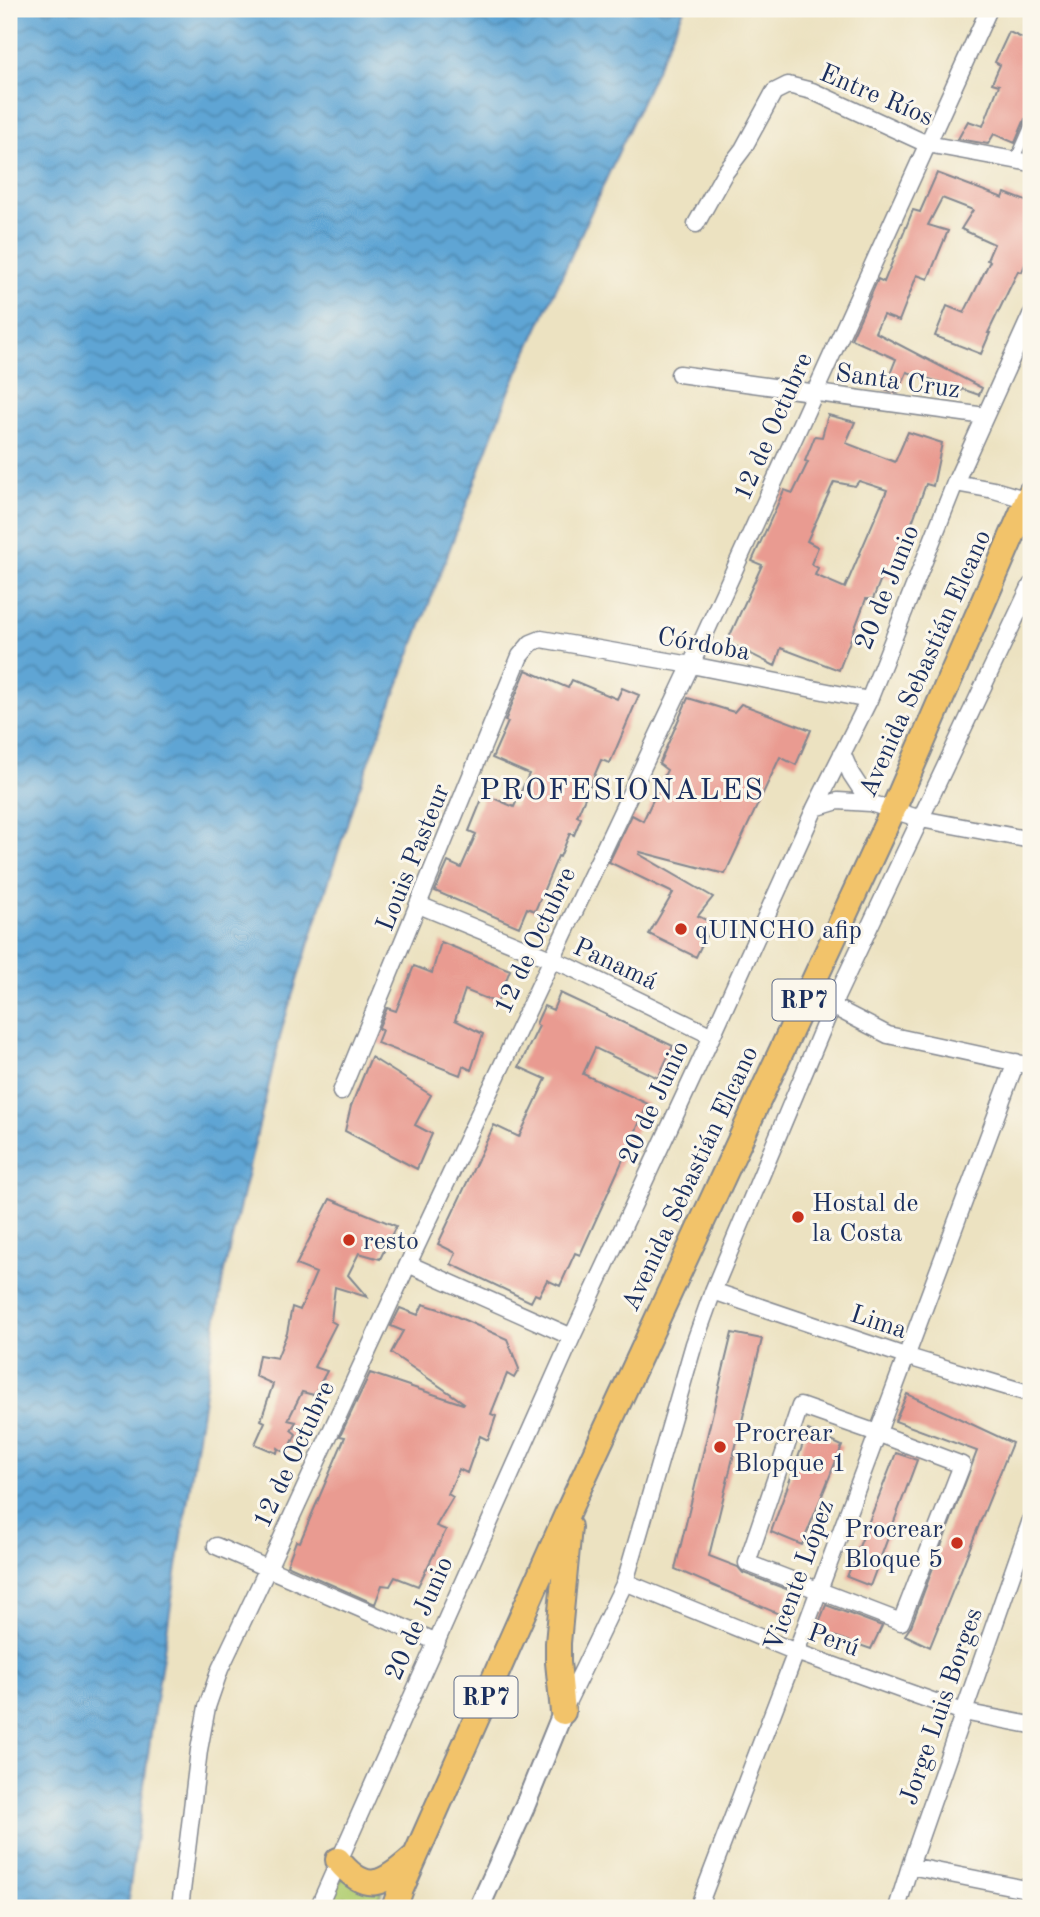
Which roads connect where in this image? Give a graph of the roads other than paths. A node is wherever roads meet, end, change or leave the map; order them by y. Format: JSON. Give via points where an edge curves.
{"nodes":[{"id":1,"x":989,"y":9,"type":"edge"},
{"id":2,"x":1031,"y":122,"type":"edge"},
{"id":3,"x":927,"y":144,"type":"junction"},
{"id":4,"x":1015,"y":159,"type":"junction"},
{"id":5,"x":1031,"y":163,"type":"edge"},
{"id":6,"x":696,"y":224,"type":"dead end"},
{"id":7,"x":1031,"y":316,"type":"edge"},
{"id":8,"x":678,"y":374,"type":"dead end"},
{"id":9,"x":813,"y":393,"type":"junction"},
{"id":10,"x":985,"y":416,"type":"junction"},
{"id":11,"x":955,"y":483,"type":"junction"},
{"id":12,"x":1030,"y":498,"type":"edge"},
{"id":13,"x":1031,"y":585,"type":"edge"},
{"id":14,"x":531,"y":643,"type":"joint"},
{"id":15,"x":691,"y":665,"type":"junction"},
{"id":16,"x":869,"y":700,"type":"junction"},
{"id":17,"x":842,"y":753,"type":"junction"},
{"id":18,"x":881,"y":806,"type":"junction"},
{"id":19,"x":815,"y":808,"type":"junction"},
{"id":20,"x":921,"y":819,"type":"junction"},
{"id":21,"x":1031,"y":840,"type":"edge"},
{"id":22,"x":419,"y":905,"type":"junction"},
{"id":23,"x":552,"y":960,"type":"junction"},
{"id":24,"x":832,"y":1006,"type":"junction"},
{"id":25,"x":712,"y":1036,"type":"junction"},
{"id":26,"x":1024,"y":1064,"type":"edge"},
{"id":27,"x":341,"y":1092,"type":"dead end"},
{"id":28,"x":408,"y":1264,"type":"junction"},
{"id":29,"x":713,"y":1291,"type":"junction"},
{"id":30,"x":572,"y":1337,"type":"junction"},
{"id":31,"x":905,"y":1356,"type":"junction"},
{"id":32,"x":1031,"y":1394,"type":"edge"},
{"id":33,"x":877,"y":1433,"type":"junction"},
{"id":34,"x":571,"y":1505,"type":"junction"},
{"id":35,"x":1031,"y":1520,"type":"edge"},
{"id":36,"x":216,"y":1546,"type":"dead end"},
{"id":37,"x":268,"y":1568,"type":"junction"},
{"id":38,"x":625,"y":1582,"type":"junction"},
{"id":39,"x":818,"y":1591,"type":"junction"},
{"id":40,"x":437,"y":1642,"type":"junction"},
{"id":41,"x":796,"y":1652,"type":"junction"},
{"id":42,"x":563,"y":1712,"type":"junction"},
{"id":43,"x":963,"y":1712,"type":"junction"},
{"id":44,"x":1031,"y":1725,"type":"edge"},
{"id":45,"x":416,"y":1855,"type":"junction"},
{"id":46,"x":338,"y":1860,"type":"junction"},
{"id":47,"x":910,"y":1867,"type":"junction"},
{"id":48,"x":1031,"y":1890,"type":"edge"},
{"id":49,"x":394,"y":1902,"type":"edge"},
{"id":50,"x":180,"y":1908,"type":"edge"},
{"id":51,"x":318,"y":1908,"type":"edge"},
{"id":52,"x":479,"y":1908,"type":"edge"},
{"id":53,"x":698,"y":1908,"type":"edge"},
{"id":54,"x":897,"y":1908,"type":"edge"}],
"edges":[{"from":1,"to":3,"type":"street","name":"12 de Octubre"},
{"from":2,"to":4,"type":"lane"},
{"from":3,"to":4,"type":"street","name":"Entre Ríos"},
{"from":3,"to":6,"type":"street","name":"Entre Ríos","via":[[812,91],[789,85],[774,92]]},
{"from":3,"to":9,"type":"street","name":"12 de Octubre"},
{"from":4,"to":5,"type":"street","name":"Entre Ríos"},
{"from":7,"to":10,"type":"street","name":"20 de Junio"},
{"from":8,"to":9,"type":"street","name":"Santa Cruz"},
{"from":9,"to":10,"type":"street","name":"Santa Cruz"},
{"from":9,"to":15,"type":"street","name":"12 de Octubre"},
{"from":10,"to":11,"type":"street","name":"20 de Junio"},
{"from":11,"to":12,"type":"street"},
{"from":11,"to":16,"type":"street","name":"20 de Junio"},
{"from":12,"to":18,"type":"main road","name":"Avenida Sebastián Elcano","number":"RP7"},
{"from":13,"to":20,"type":"street"},
{"from":14,"to":15,"type":"street","name":"Córdoba","via":[[541,639]]},
{"from":14,"to":22,"type":"street","name":"Louis Pasteur","via":[[520,656]]},
{"from":15,"to":16,"type":"street","name":"Córdoba"},
{"from":15,"to":23,"type":"street","name":"12 de Octubre"},
{"from":16,"to":17,"type":"street","name":"20 de Junio"},
{"from":17,"to":18,"type":"street","via":[[850,774]]},
{"from":17,"to":19,"type":"street","name":"20 de Junio"},
{"from":18,"to":19,"type":"street","via":[[838,801]]},
{"from":18,"to":20,"type":"street"},
{"from":18,"to":34,"type":"main road","name":"Avenida Sebastián Elcano","number":"RP7"},
{"from":19,"to":25,"type":"street","name":"20 de Junio"},
{"from":20,"to":21,"type":"street"},
{"from":20,"to":24,"type":"street"},
{"from":22,"to":23,"type":"street","name":"Panamá"},
{"from":22,"to":27,"type":"street","name":"Louis Pasteur"},
{"from":23,"to":25,"type":"street","name":"Panamá"},
{"from":23,"to":28,"type":"street","name":"12 de Octubre"},
{"from":24,"to":26,"type":"street","via":[[888,1035]]},
{"from":24,"to":29,"type":"street"},
{"from":25,"to":30,"type":"street","name":"20 de Junio"},
{"from":26,"to":31,"type":"street","name":"Vicente López"},
{"from":28,"to":30,"type":"street"},
{"from":28,"to":37,"type":"street","name":"12 de Octubre"},
{"from":29,"to":31,"type":"street","name":"Lima"},
{"from":29,"to":38,"type":"street"},
{"from":30,"to":40,"type":"street","name":"20 de Junio"},
{"from":31,"to":32,"type":"street","name":"Lima"},
{"from":31,"to":33,"type":"street","name":"Vicente López"},
{"from":33,"to":39,"type":"street","name":"Vicente López"},
{"from":33,"to":39,"type":"street","via":[[800,1406],[747,1563]]},
{"from":33,"to":39,"type":"street","via":[[962,1465],[901,1622]]},
{"from":34,"to":42,"type":"main road","via":[[558,1643]]},
{"from":34,"to":45,"type":"main road","name":"Avenida Sebastián Elcano","number":"RP7"},
{"from":35,"to":43,"type":"street","name":"Jorge Luis Borges"},
{"from":36,"to":37,"type":"street"},
{"from":37,"to":40,"type":"street"},
{"from":37,"to":50,"type":"street","name":"12 de Octubre","via":[[220,1668],[207,1707]]},
{"from":38,"to":41,"type":"street","name":"Perú"},
{"from":38,"to":42,"type":"street"},
{"from":39,"to":41,"type":"street","name":"Vicente López"},
{"from":40,"to":46,"type":"street","name":"20 de Junio"},
{"from":41,"to":43,"type":"street","name":"Perú"},
{"from":41,"to":53,"type":"street","name":"Vicente López"},
{"from":42,"to":52,"type":"street"},
{"from":43,"to":44,"type":"street","name":"Perú"},
{"from":43,"to":47,"type":"street","name":"Jorge Luis Borges"},
{"from":45,"to":46,"type":"main road","via":[[373,1883],[361,1882]]},
{"from":45,"to":49,"type":"main road","name":"Avenida Sebastián Elcano","number":"RP7"},
{"from":46,"to":51,"type":"street","name":"20 de Junio"},
{"from":47,"to":48,"type":"street"},
{"from":47,"to":54,"type":"street","name":"Jorge Luis Borges"}]}
